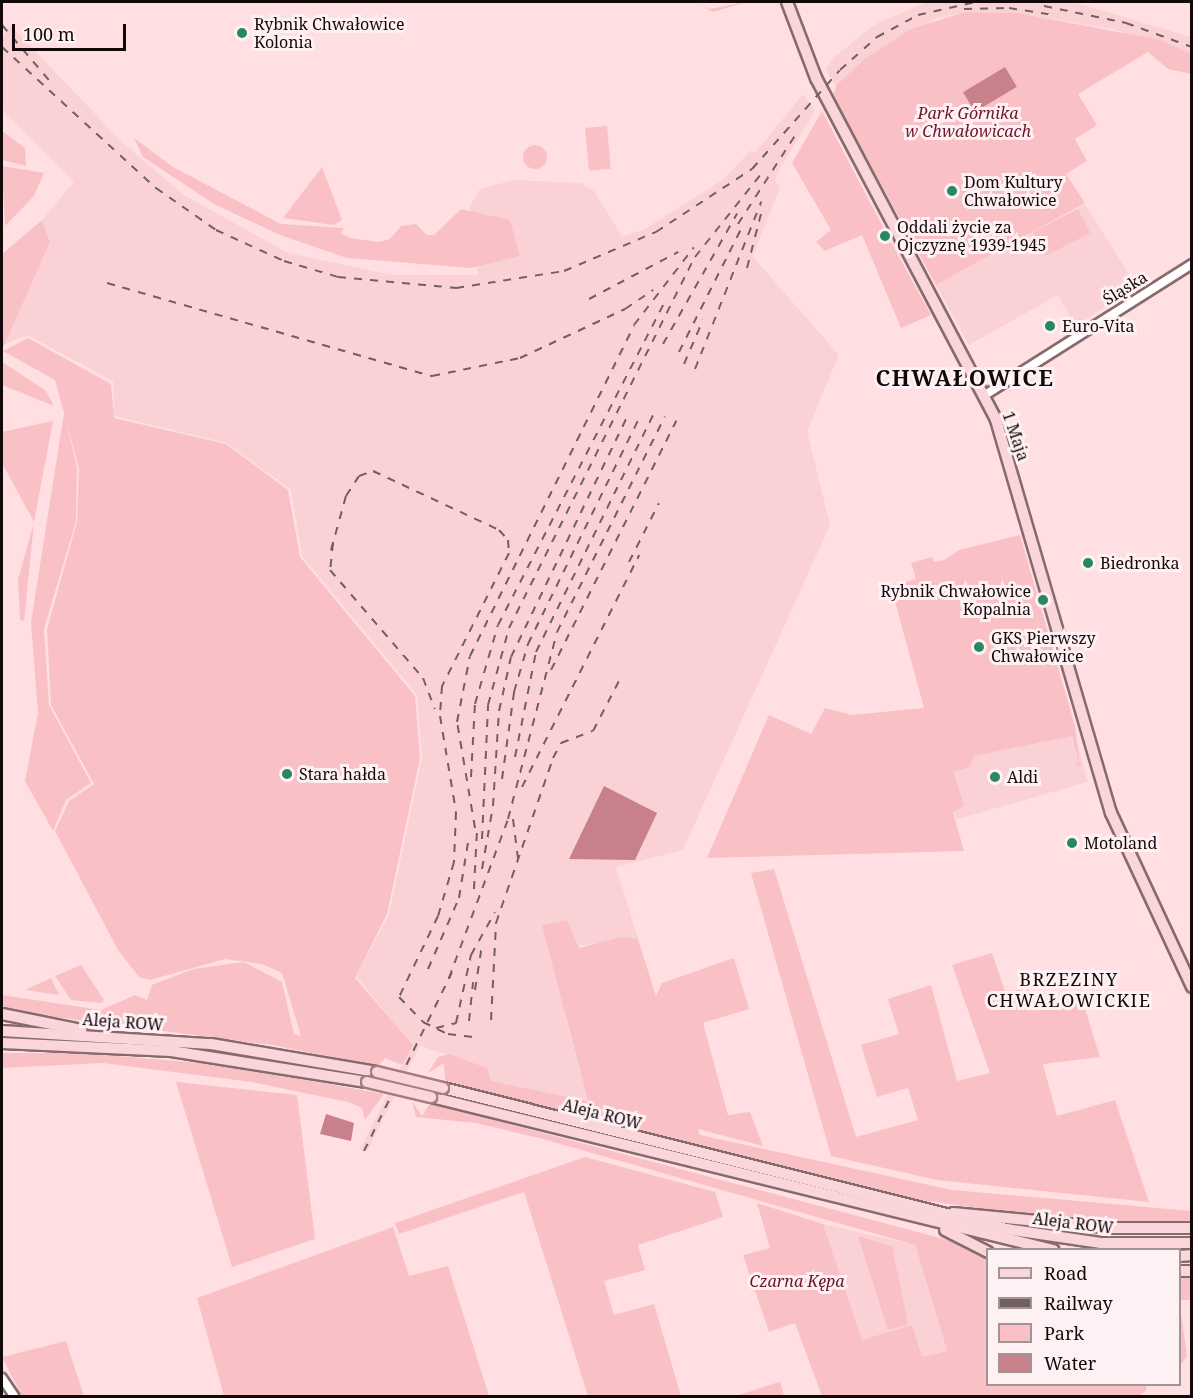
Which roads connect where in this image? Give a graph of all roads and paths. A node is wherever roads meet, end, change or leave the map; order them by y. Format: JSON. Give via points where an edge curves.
{"nodes":[{"id":1,"x":787,"y":2,"type":"edge"},
{"id":2,"x":1191,"y":264,"type":"edge"},
{"id":3,"x":985,"y":395,"type":"junction"},
{"id":4,"x":1191,"y":987,"type":"edge"},
{"id":5,"x":2,"y":1014,"type":"edge"},
{"id":6,"x":2,"y":1031,"type":"edge"},
{"id":7,"x":93,"y":1034,"type":"junction"},
{"id":8,"x":2,"y":1044,"type":"edge"},
{"id":9,"x":936,"y":1213,"type":"junction"},
{"id":10,"x":938,"y":1225,"type":"junction"},
{"id":11,"x":1191,"y":1228,"type":"edge"},
{"id":12,"x":1191,"y":1243,"type":"edge"},
{"id":13,"x":1044,"y":1248,"type":"edge"},
{"id":14,"x":986,"y":1251,"type":"edge"},
{"id":15,"x":2,"y":1378,"type":"edge"},
{"id":16,"x":14,"y":1396,"type":"edge"}],
"edges":[{"from":1,"to":3,"type":"main road","name":"1 Maja","via":[[816,78]]},
{"from":2,"to":3,"type":"street","name":"Śląska"},
{"from":3,"to":4,"type":"main road","name":"1 Maja","via":[[1005,444],[1097,768],[1135,875]]},
{"from":5,"to":7,"type":"main road","via":[[45,1019]]},
{"from":6,"to":7,"type":"main road","name":"Aleja ROW"},
{"from":7,"to":9,"type":"main road","name":"Aleja ROW","bridge":true,"via":[[220,1046],[377,1072]]},
{"from":8,"to":10,"type":"main road","name":"Aleja ROW","bridge":true,"via":[[201,1055],[367,1082]]},
{"from":9,"to":11,"type":"main road","via":[[978,1212],[1111,1228]]},
{"from":9,"to":12,"type":"main road","name":"Aleja ROW","via":[[1078,1240]]},
{"from":10,"to":13,"type":"main road","name":"Aleja ROW"},
{"from":10,"to":14,"type":"main road"},
{"from":15,"to":16,"type":"street"}]}
